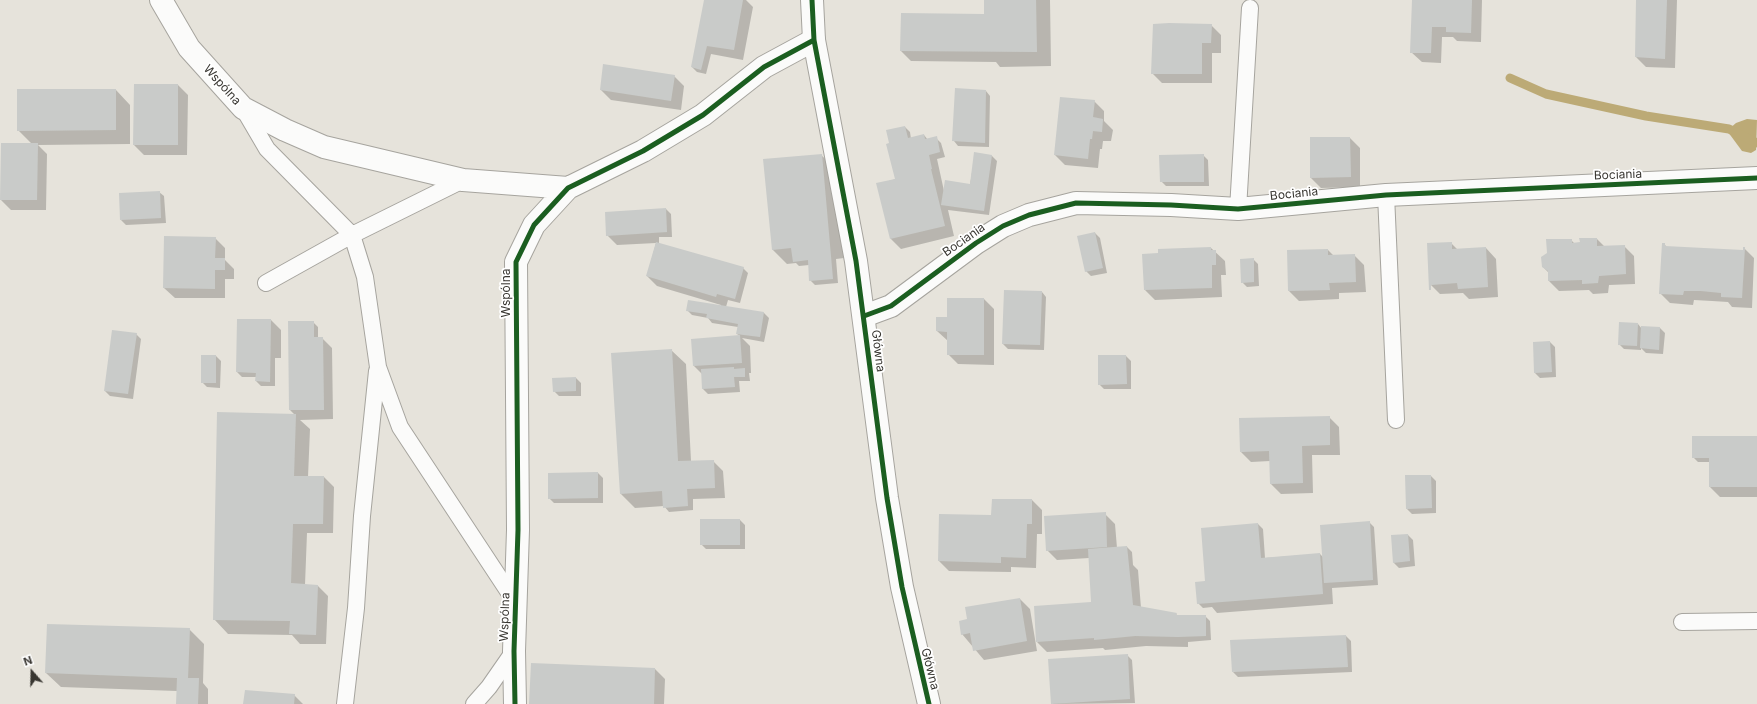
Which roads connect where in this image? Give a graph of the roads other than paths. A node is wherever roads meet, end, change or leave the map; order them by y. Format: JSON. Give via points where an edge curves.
{"nodes":[{"id":1,"x":162,"y":0,"type":"edge"},
{"id":2,"x":812,"y":0,"type":"edge"},
{"id":3,"x":1250,"y":8,"type":"dead end"},
{"id":4,"x":814,"y":40,"type":"junction"},
{"id":5,"x":244,"y":108,"type":"junction"},
{"id":6,"x":1757,"y":178,"type":"edge"},
{"id":7,"x":463,"y":180,"type":"junction"},
{"id":8,"x":568,"y":188,"type":"junction"},
{"id":9,"x":1386,"y":194,"type":"junction"},
{"id":10,"x":1238,"y":209,"type":"junction"},
{"id":11,"x":352,"y":235,"type":"junction"},
{"id":12,"x":266,"y":283,"type":"dead end"},
{"id":13,"x":864,"y":316,"type":"junction"},
{"id":14,"x":378,"y":367,"type":"junction"},
{"id":15,"x":1396,"y":420,"type":"dead end"},
{"id":16,"x":516,"y":603,"type":"junction"},
{"id":17,"x":1757,"y":621,"type":"edge"},
{"id":18,"x":1682,"y":622,"type":"dead end"},
{"id":19,"x":514,"y":651,"type":"junction"},
{"id":20,"x":345,"y":704,"type":"edge"},
{"id":21,"x":474,"y":704,"type":"edge"},
{"id":22,"x":515,"y":704,"type":"edge"},
{"id":23,"x":928,"y":704,"type":"edge"}],
"edges":[{"from":1,"to":5,"type":"street","name":"Wspólna","via":[[189,48]]},
{"from":2,"to":4,"type":"street","name":"Główna"},
{"from":3,"to":10,"type":"lane"},
{"from":4,"to":8,"type":"street","name":"Wspólna","via":[[764,67],[703,115],[643,151]]},
{"from":4,"to":13,"type":"street","name":"Główna"},
{"from":5,"to":7,"type":"street","name":"Wspólna","via":[[285,130],[324,146]]},
{"from":5,"to":11,"type":"lane","via":[[267,149]]},
{"from":6,"to":9,"type":"street","name":"Bociania"},
{"from":7,"to":8,"type":"street","name":"Wspólna"},
{"from":7,"to":11,"type":"lane"},
{"from":8,"to":16,"type":"street","name":"Wspólna","via":[[534,225],[516,262]]},
{"from":9,"to":10,"type":"street","name":"Bociania"},
{"from":9,"to":15,"type":"lane"},
{"from":10,"to":13,"type":"street","name":"Bociania","via":[[1076,203],[1029,215],[1003,226],[976,243],[891,306]]},
{"from":11,"to":12,"type":"lane"},
{"from":11,"to":14,"type":"lane","via":[[365,277]]},
{"from":13,"to":23,"type":"street","name":"Główna","via":[[887,498],[904,594]]},
{"from":14,"to":16,"type":"lane","via":[[400,427]]},
{"from":14,"to":20,"type":"lane"},
{"from":16,"to":19,"type":"street","name":"Wspólna"},
{"from":17,"to":18,"type":"lane"},
{"from":19,"to":21,"type":"lane"},
{"from":19,"to":22,"type":"street","name":"Wspólna"}]}
